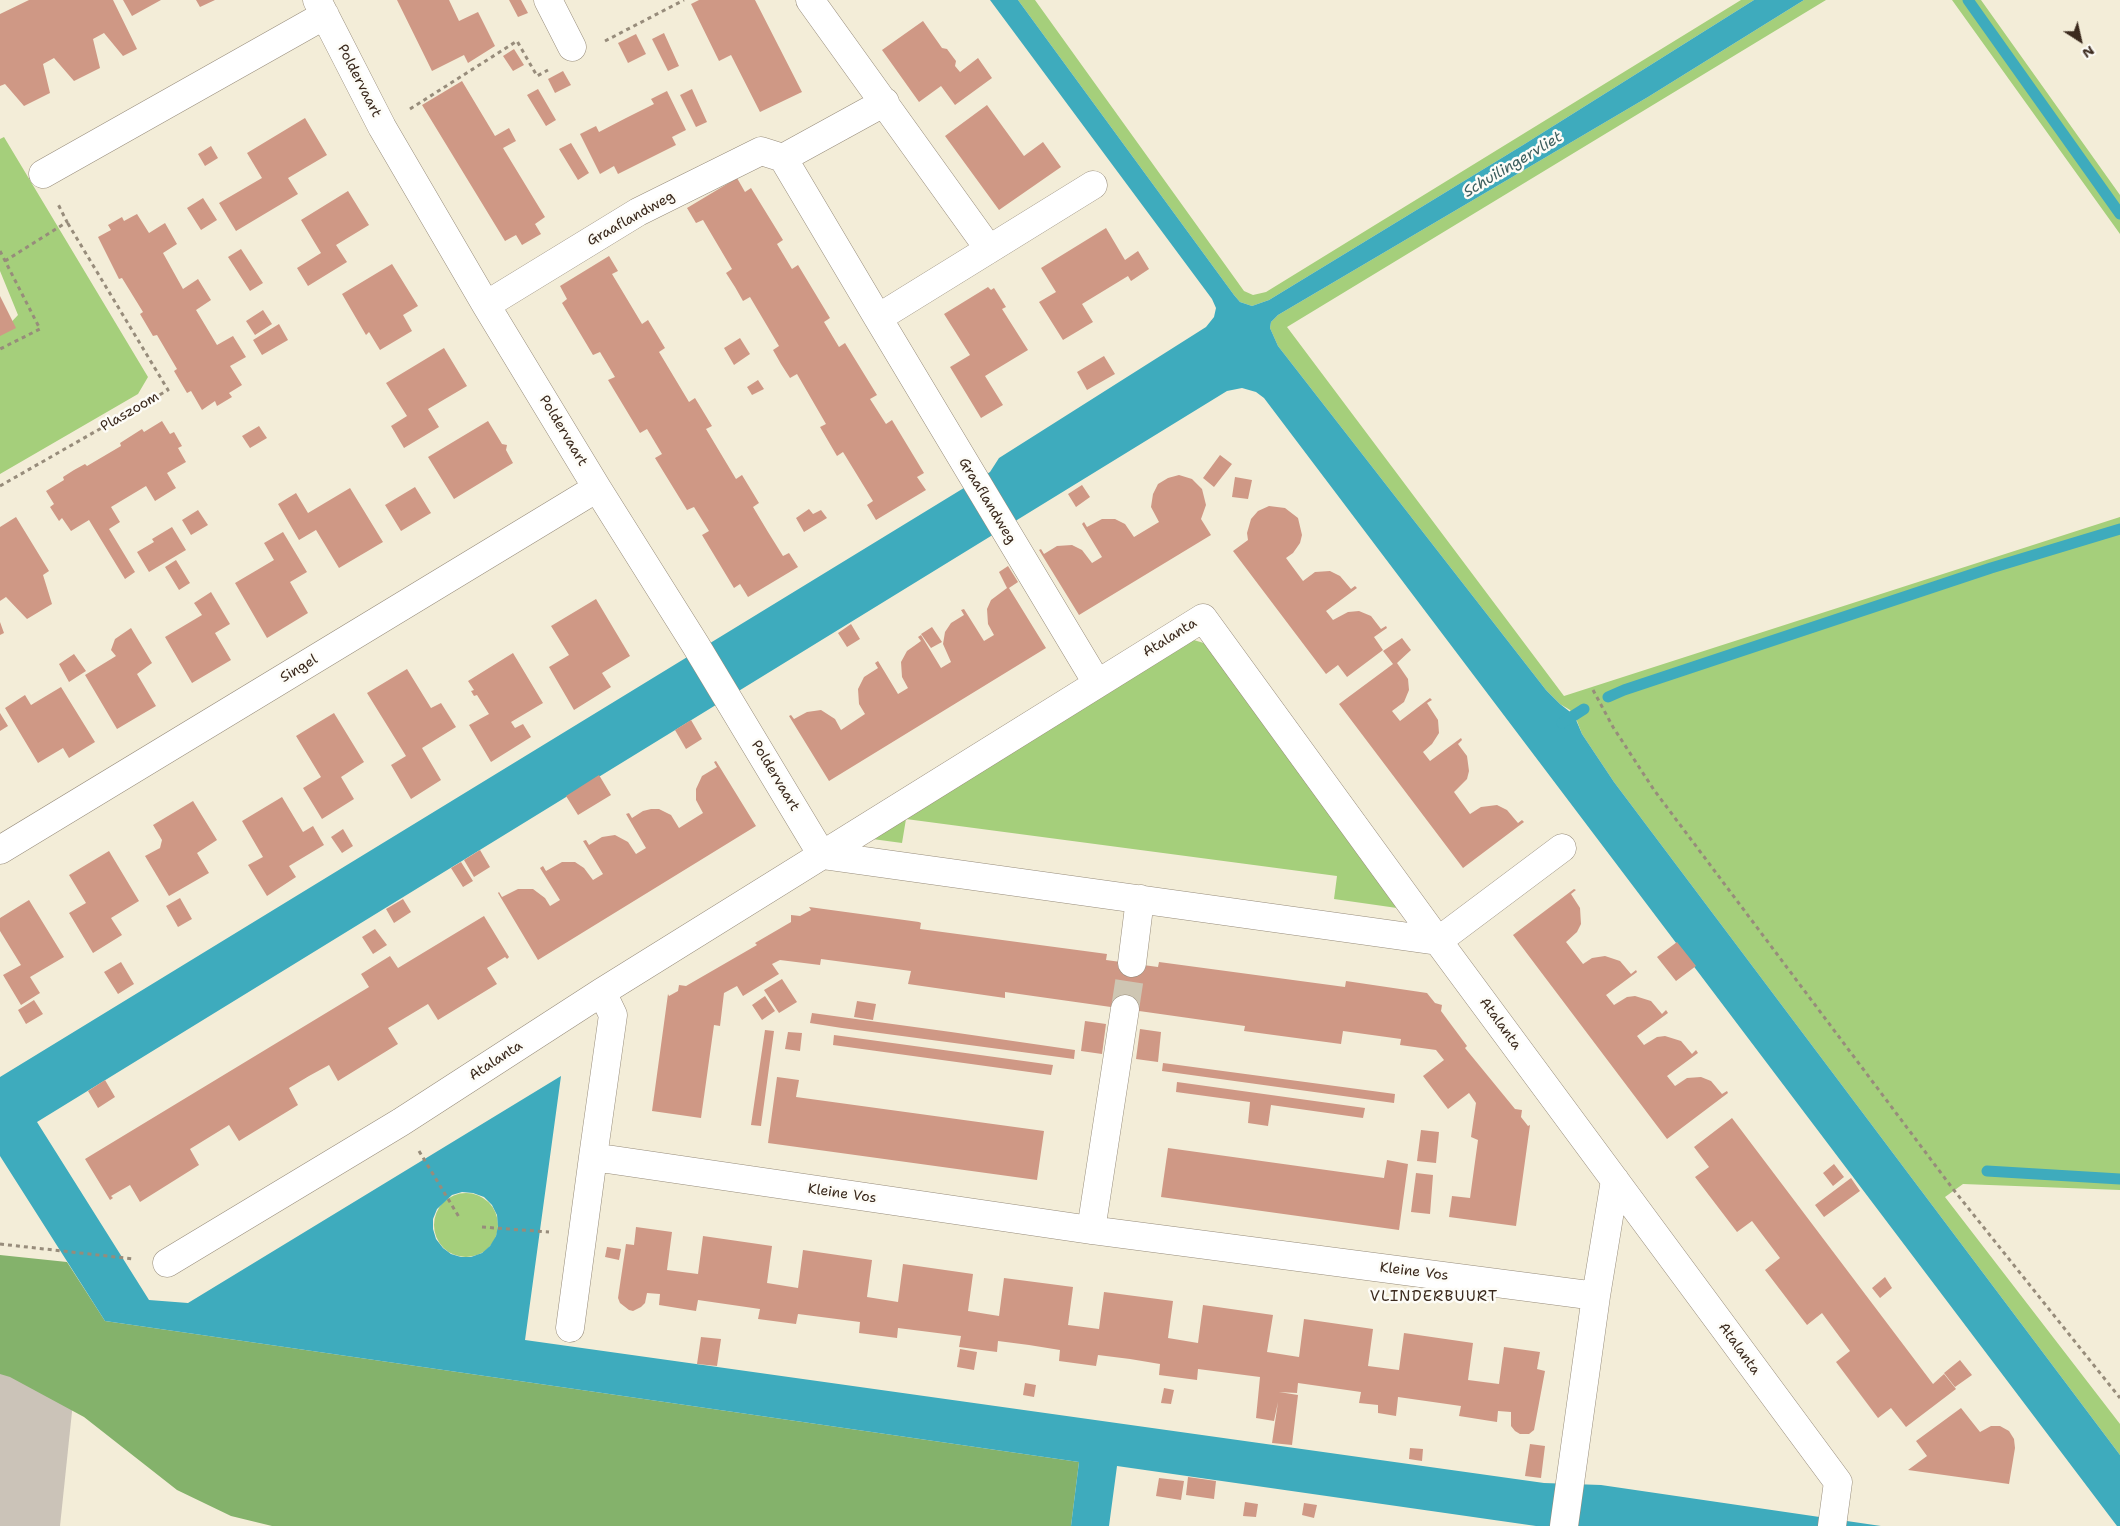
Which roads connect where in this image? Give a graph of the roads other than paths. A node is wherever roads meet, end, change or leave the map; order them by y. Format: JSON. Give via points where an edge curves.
{"nodes":[{"id":1,"x":548,"y":0,"type":"edge"},
{"id":2,"x":810,"y":0,"type":"edge"},
{"id":3,"x":321,"y":7,"type":"edge"},
{"id":4,"x":572,"y":46,"type":"dead end"},
{"id":5,"x":885,"y":102,"type":"junction"},
{"id":6,"x":783,"y":158,"type":"junction"},
{"id":7,"x":43,"y":174,"type":"road end"},
{"id":8,"x":1093,"y":185,"type":"dead end"},
{"id":9,"x":988,"y":249,"type":"junction"},
{"id":10,"x":486,"y":305,"type":"junction"},
{"id":11,"x":878,"y":318,"type":"junction"},
{"id":12,"x":597,"y":488,"type":"junction"},
{"id":13,"x":1097,"y":683,"type":"junction"},
{"id":14,"x":1,"y":846,"type":"edge"},
{"id":15,"x":1562,"y":848,"type":"dead end"},
{"id":16,"x":822,"y":855,"type":"junction"},
{"id":17,"x":1140,"y":899,"type":"junction"},
{"id":18,"x":1438,"y":941,"type":"junction"},
{"id":19,"x":1132,"y":963,"type":"tunnel mouth"},
{"id":20,"x":602,"y":992,"type":"junction"},
{"id":21,"x":1125,"y":1009,"type":"tunnel mouth"},
{"id":22,"x":593,"y":1158,"type":"junction"},
{"id":23,"x":1615,"y":1180,"type":"junction"},
{"id":24,"x":1091,"y":1230,"type":"junction"},
{"id":25,"x":167,"y":1263,"type":"dead end"},
{"id":26,"x":1596,"y":1296,"type":"junction"},
{"id":27,"x":570,"y":1328,"type":"dead end"},
{"id":28,"x":1833,"y":1517,"type":"edge"},
{"id":29,"x":1564,"y":1526,"type":"edge"}],
"edges":[{"from":1,"to":4,"type":"street"},
{"from":2,"to":5,"type":"street"},
{"from":3,"to":7,"type":"street"},
{"from":3,"to":10,"type":"street","name":"Poldervaart","via":[[382,127]]},
{"from":5,"to":6,"type":"street"},
{"from":5,"to":9,"type":"street"},
{"from":6,"to":10,"type":"street","name":"Graaflandweg","via":[[761,151],[638,212]]},
{"from":6,"to":11,"type":"street","name":"Graaflandweg"},
{"from":8,"to":9,"type":"street"},
{"from":9,"to":11,"type":"street"},
{"from":10,"to":12,"type":"street","name":"Poldervaart"},
{"from":11,"to":13,"type":"street","name":"Graaflandweg"},
{"from":12,"to":14,"type":"street","name":"Singel"},
{"from":12,"to":16,"type":"street","name":"Poldervaart"},
{"from":13,"to":16,"type":"street","name":"Atalanta"},
{"from":13,"to":18,"type":"street","name":"Atalanta","via":[[1203,618]]},
{"from":15,"to":18,"type":"street"},
{"from":16,"to":17,"type":"street"},
{"from":16,"to":20,"type":"street","name":"Atalanta"},
{"from":17,"to":18,"type":"street"},
{"from":17,"to":19,"type":"street"},
{"from":18,"to":23,"type":"street","name":"Atalanta"},
{"from":20,"to":22,"type":"street","via":[[613,1015]]},
{"from":20,"to":25,"type":"street","name":"Atalanta","via":[[401,1122]]},
{"from":21,"to":24,"type":"street"},
{"from":22,"to":24,"type":"street","name":"Kleine Vos"},
{"from":22,"to":27,"type":"street"},
{"from":23,"to":26,"type":"street"},
{"from":23,"to":28,"type":"street","name":"Atalanta","via":[[1838,1482]]},
{"from":24,"to":26,"type":"street","name":"Kleine Vos"},
{"from":26,"to":29,"type":"street"}]}
